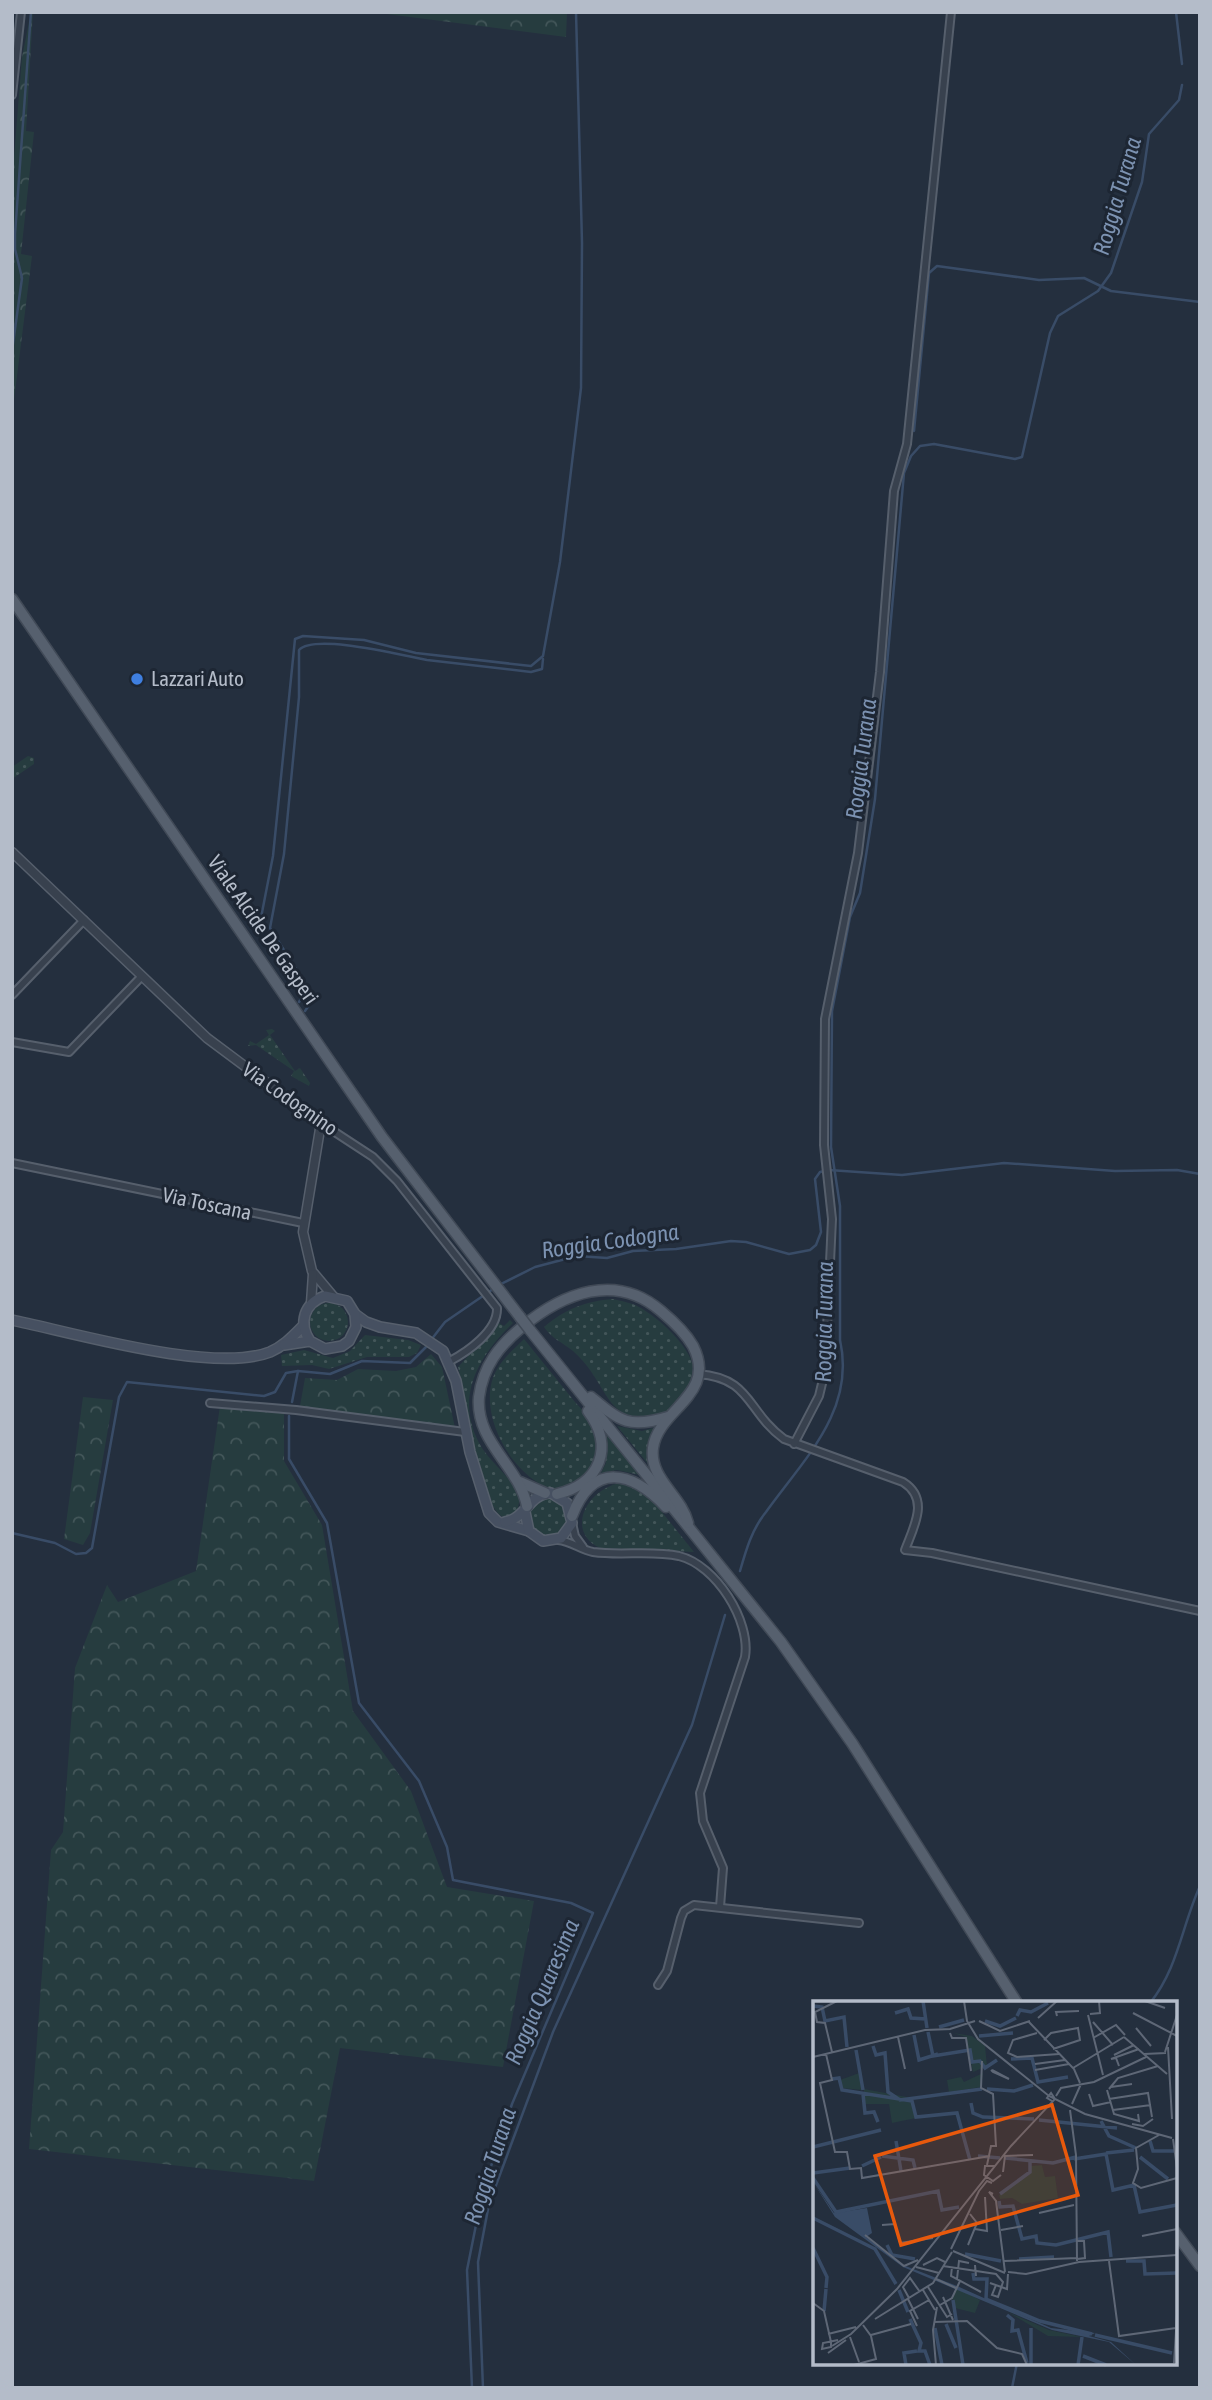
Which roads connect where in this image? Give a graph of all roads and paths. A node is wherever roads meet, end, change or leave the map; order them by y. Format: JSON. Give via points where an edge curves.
{"nodes":[{"id":1,"x":21,"y":12,"type":"edge"},
{"id":2,"x":951,"y":12,"type":"edge"},
{"id":3,"x":12,"y":95,"type":"edge"},
{"id":4,"x":12,"y":599,"type":"edge"},
{"id":5,"x":12,"y":852,"type":"edge"},
{"id":6,"x":84,"y":920,"type":"junction"},
{"id":7,"x":142,"y":976,"type":"junction"},
{"id":8,"x":12,"y":995,"type":"edge"},
{"id":9,"x":12,"y":1042,"type":"edge"},
{"id":10,"x":321,"y":1123,"type":"junction"},
{"id":11,"x":12,"y":1163,"type":"edge"},
{"id":12,"x":303,"y":1223,"type":"junction"},
{"id":13,"x":312,"y":1271,"type":"junction"},
{"id":14,"x":484,"y":1282,"type":"junction"},
{"id":15,"x":333,"y":1296,"type":"junction"},
{"id":16,"x":311,"y":1303,"type":"junction"},
{"id":17,"x":355,"y":1314,"type":"junction"},
{"id":18,"x":12,"y":1320,"type":"edge"},
{"id":19,"x":303,"y":1326,"type":"junction"},
{"id":20,"x":380,"y":1327,"type":"junction"},
{"id":21,"x":354,"y":1334,"type":"junction"},
{"id":22,"x":310,"y":1341,"type":"junction"},
{"id":23,"x":284,"y":1345,"type":"junction"},
{"id":24,"x":450,"y":1361,"type":"junction"},
{"id":25,"x":698,"y":1374,"type":"junction"},
{"id":26,"x":578,"y":1388,"type":"junction"},
{"id":27,"x":210,"y":1403,"type":"dead end"},
{"id":28,"x":671,"y":1416,"type":"junction"},
{"id":29,"x":465,"y":1432,"type":"junction"},
{"id":30,"x":794,"y":1444,"type":"junction"},
{"id":31,"x":519,"y":1481,"type":"junction"},
{"id":32,"x":545,"y":1493,"type":"junction"},
{"id":33,"x":556,"y":1494,"type":"junction"},
{"id":34,"x":526,"y":1509,"type":"junction"},
{"id":35,"x":572,"y":1519,"type":"junction"},
{"id":36,"x":501,"y":1523,"type":"junction"},
{"id":37,"x":688,"y":1525,"type":"junction"},
{"id":38,"x":529,"y":1531,"type":"junction"},
{"id":39,"x":555,"y":1540,"type":"junction"},
{"id":40,"x":584,"y":1549,"type":"junction"},
{"id":41,"x":1200,"y":1611,"type":"edge"},
{"id":42,"x":720,"y":1907,"type":"junction"},
{"id":43,"x":859,"y":1923,"type":"dead end"},
{"id":44,"x":658,"y":1985,"type":"dead end"},
{"id":45,"x":1016,"y":2001,"type":"edge"},
{"id":46,"x":1177,"y":2235,"type":"edge"},
{"id":47,"x":1200,"y":2266,"type":"edge"}],
"edges":[{"from":1,"to":3,"type":"street"},
{"from":2,"to":30,"type":"street","via":[[907,444],[891,514],[881,660],[858,853],[825,1019],[826,1171],[832,1219],[825,1371],[819,1396]]},
{"from":4,"to":14,"type":"main road","name":"Viale Alcide De Gasperi"},
{"from":5,"to":6,"type":"street","name":"Via Codognino"},
{"from":6,"to":7,"type":"street","name":"Via Codognino"},
{"from":6,"to":8,"type":"street"},
{"from":7,"to":9,"type":"street","via":[[69,1052]]},
{"from":7,"to":10,"type":"street","name":"Via Codognino","via":[[207,1038]]},
{"from":10,"to":12,"type":"street"},
{"from":10,"to":14,"type":"street","name":"Via Codognino","via":[[373,1157]]},
{"from":11,"to":12,"type":"street","name":"Via Toscana"},
{"from":12,"to":13,"type":"street"},
{"from":13,"to":15,"type":"street"},
{"from":13,"to":16,"type":"street"},
{"from":14,"to":24,"type":"street","name":"Via Codognino","via":[[498,1312],[469,1349]]},
{"from":14,"to":26,"type":"main road","name":"Viale Alcide De Gasperi","bridge":true,"via":[[506,1300]]},
{"from":15,"to":16,"type":"main road"},
{"from":15,"to":17,"type":"main road","via":[[347,1301]]},
{"from":16,"to":19,"type":"main road"},
{"from":17,"to":20,"type":"main road"},
{"from":17,"to":21,"type":"main road"},
{"from":18,"to":23,"type":"main road","via":[[216,1360],[259,1355]]},
{"from":19,"to":22,"type":"main road"},
{"from":19,"to":23,"type":"main road"},
{"from":20,"to":21,"type":"main road"},
{"from":20,"to":24,"type":"main road","via":[[425,1337]]},
{"from":21,"to":22,"type":"main road","via":[[334,1349]]},
{"from":22,"to":23,"type":"main road"},
{"from":24,"to":29,"type":"main road"},
{"from":25,"to":28,"type":"main road","via":[[689,1396]]},
{"from":25,"to":30,"type":"street","via":[[737,1385],[773,1431]]},
{"from":25,"to":31,"type":"main road","via":[[698,1360],[683,1331],[656,1306],[603,1289],[561,1300],[494,1354],[481,1386],[481,1417],[488,1436]]},
{"from":26,"to":28,"type":"main road","via":[[610,1415],[629,1423]]},
{"from":26,"to":33,"type":"main road","via":[[584,1406],[599,1425],[599,1464],[580,1486]]},
{"from":26,"to":37,"type":"main road"},
{"from":27,"to":29,"type":"street"},
{"from":28,"to":37,"type":"main road","via":[[657,1435],[654,1463],[685,1509]]},
{"from":29,"to":36,"type":"main road","via":[[487,1509]]},
{"from":30,"to":41,"type":"street","via":[[915,1489],[917,1519],[905,1550]]},
{"from":31,"to":32,"type":"main road"},
{"from":31,"to":34,"type":"main road"},
{"from":32,"to":33,"type":"main road"},
{"from":32,"to":34,"type":"main road","via":[[531,1500]]},
{"from":33,"to":35,"type":"main road","via":[[568,1503]]},
{"from":34,"to":36,"type":"main road","via":[[514,1520]]},
{"from":34,"to":38,"type":"main road"},
{"from":35,"to":37,"type":"main road","via":[[579,1498],[597,1481],[627,1477],[650,1490]]},
{"from":35,"to":39,"type":"main road","via":[[566,1534]]},
{"from":35,"to":40,"type":"street","via":[[575,1536]]},
{"from":36,"to":38,"type":"main road"},
{"from":37,"to":45,"type":"main road","via":[[836,1720]]},
{"from":38,"to":39,"type":"main road","via":[[543,1541]]},
{"from":39,"to":40,"type":"street"},
{"from":40,"to":42,"type":"street","via":[[688,1559],[710,1576],[743,1622],[745,1657],[700,1793],[703,1821],[723,1868]]},
{"from":42,"to":43,"type":"street"},
{"from":42,"to":44,"type":"street","via":[[694,1905],[684,1911],[667,1971]]},
{"from":46,"to":47,"type":"main road"}]}
